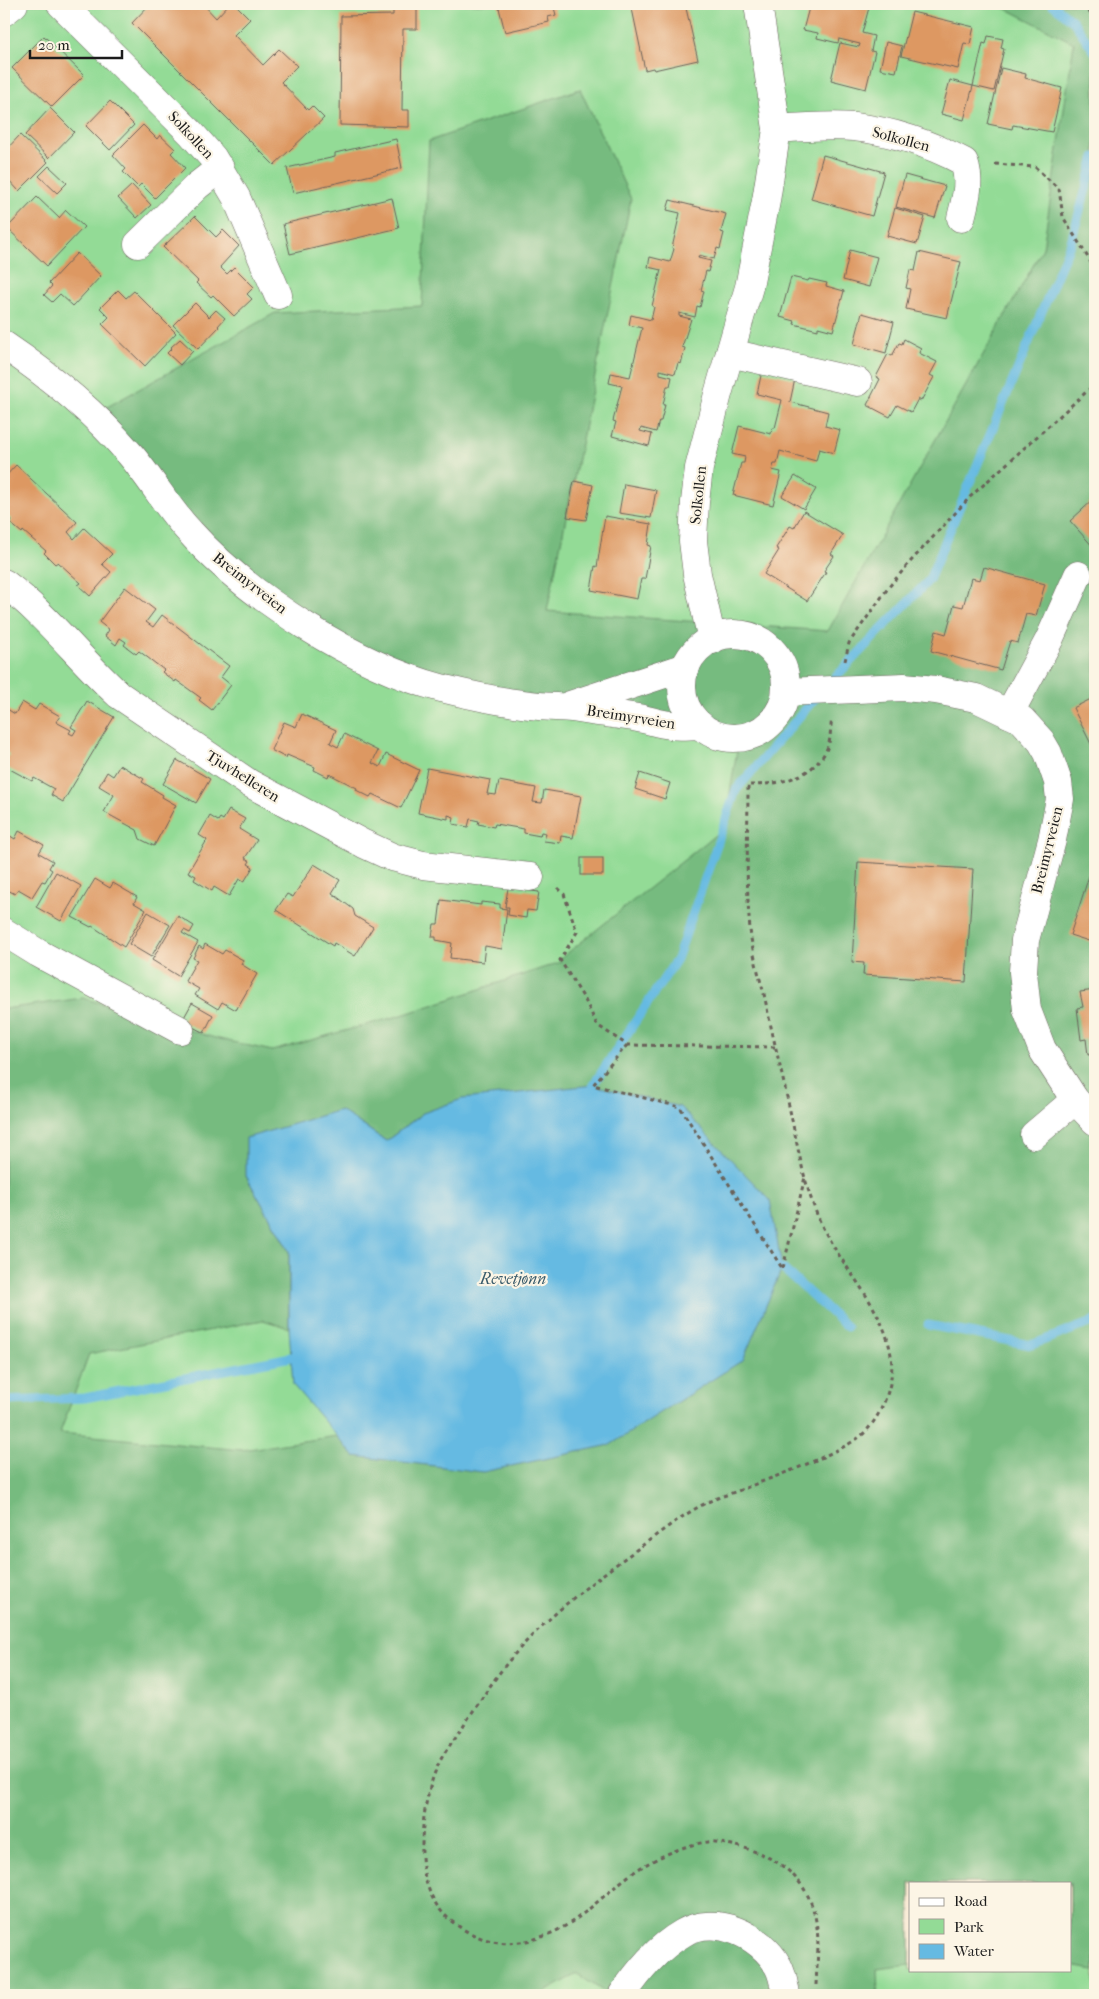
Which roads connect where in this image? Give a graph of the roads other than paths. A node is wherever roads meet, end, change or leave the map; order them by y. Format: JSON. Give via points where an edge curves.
{"nodes":[{"id":1,"x":14,"y":4,"type":"edge"},
{"id":2,"x":61,"y":4,"type":"edge"},
{"id":3,"x":758,"y":4,"type":"edge"},
{"id":4,"x":4,"y":12,"type":"edge"},
{"id":5,"x":777,"y":128,"type":"junction"},
{"id":6,"x":220,"y":168,"type":"junction"},
{"id":7,"x":961,"y":218,"type":"dead end"},
{"id":8,"x":138,"y":244,"type":"dead end"},
{"id":9,"x":278,"y":295,"type":"dead end"},
{"id":10,"x":4,"y":345,"type":"edge"},
{"id":11,"x":730,"y":353,"type":"junction"},
{"id":12,"x":858,"y":382,"type":"dead end"},
{"id":13,"x":1078,"y":575,"type":"dead end"},
{"id":14,"x":4,"y":583,"type":"edge"},
{"id":15,"x":712,"y":640,"type":"junction"},
{"id":16,"x":686,"y":668,"type":"junction"},
{"id":17,"x":786,"y":692,"type":"junction"},
{"id":18,"x":563,"y":707,"type":"junction"},
{"id":19,"x":1009,"y":714,"type":"junction"},
{"id":20,"x":700,"y":725,"type":"junction"},
{"id":21,"x":530,"y":877,"type":"road end"},
{"id":22,"x":4,"y":932,"type":"edge"},
{"id":23,"x":180,"y":1030,"type":"dead end"},
{"id":24,"x":1075,"y":1100,"type":"junction"},
{"id":25,"x":1095,"y":1121,"type":"edge"},
{"id":26,"x":1034,"y":1135,"type":"dead end"},
{"id":27,"x":622,"y":1995,"type":"edge"},
{"id":28,"x":786,"y":1995,"type":"edge"}],
"edges":[{"from":1,"to":4,"type":"street"},
{"from":2,"to":6,"type":"street","name":"Solkollen","via":[[190,132]]},
{"from":3,"to":5,"type":"street","name":"Solkollen"},
{"from":5,"to":7,"type":"street","name":"Solkollen","via":[[855,128],[944,151],[964,162],[968,174],[968,192]]},
{"from":5,"to":11,"type":"street","name":"Solkollen","via":[[749,287]]},
{"from":6,"to":8,"type":"street"},
{"from":6,"to":9,"type":"street","name":"Solkollen","via":[[236,197]]},
{"from":10,"to":18,"type":"street","name":"Breimyrveien","via":[[60,386],[100,422],[130,454],[189,532],[222,564],[312,629],[355,654],[401,675],[441,688],[538,706]]},
{"from":11,"to":12,"type":"street"},
{"from":11,"to":15,"type":"street","name":"Solkollen","via":[[699,468],[695,502],[693,541],[697,574]]},
{"from":13,"to":19,"type":"street"},
{"from":14,"to":21,"type":"street","name":"Tjuvhelleren","via":[[39,613],[120,695],[249,783],[392,857],[423,866]]},
{"from":15,"to":16,"type":"street","via":[[696,651]]},
{"from":15,"to":17,"type":"street","via":[[727,634],[742,635],[770,648],[783,668]]},
{"from":16,"to":18,"type":"street","name":"Breimyrveien"},
{"from":16,"to":20,"type":"street","via":[[682,683],[684,698]]},
{"from":17,"to":19,"type":"street","name":"Breimyrveien","via":[[904,687],[936,690],[976,698]]},
{"from":17,"to":20,"type":"street","via":[[773,721],[745,737],[713,734]]},
{"from":18,"to":20,"type":"street","name":"Breimyrveien","via":[[673,726]]},
{"from":19,"to":24,"type":"street","name":"Breimyrveien","via":[[1022,720],[1041,741],[1058,782],[1060,799],[1025,940],[1022,972],[1027,1010],[1042,1049]]},
{"from":22,"to":23,"type":"street"},
{"from":24,"to":25,"type":"street","name":"Breimyrveien"},
{"from":24,"to":26,"type":"street"},
{"from":27,"to":28,"type":"street","via":[[658,1951],[683,1932],[703,1925],[734,1930],[758,1943],[778,1967]]}]}
